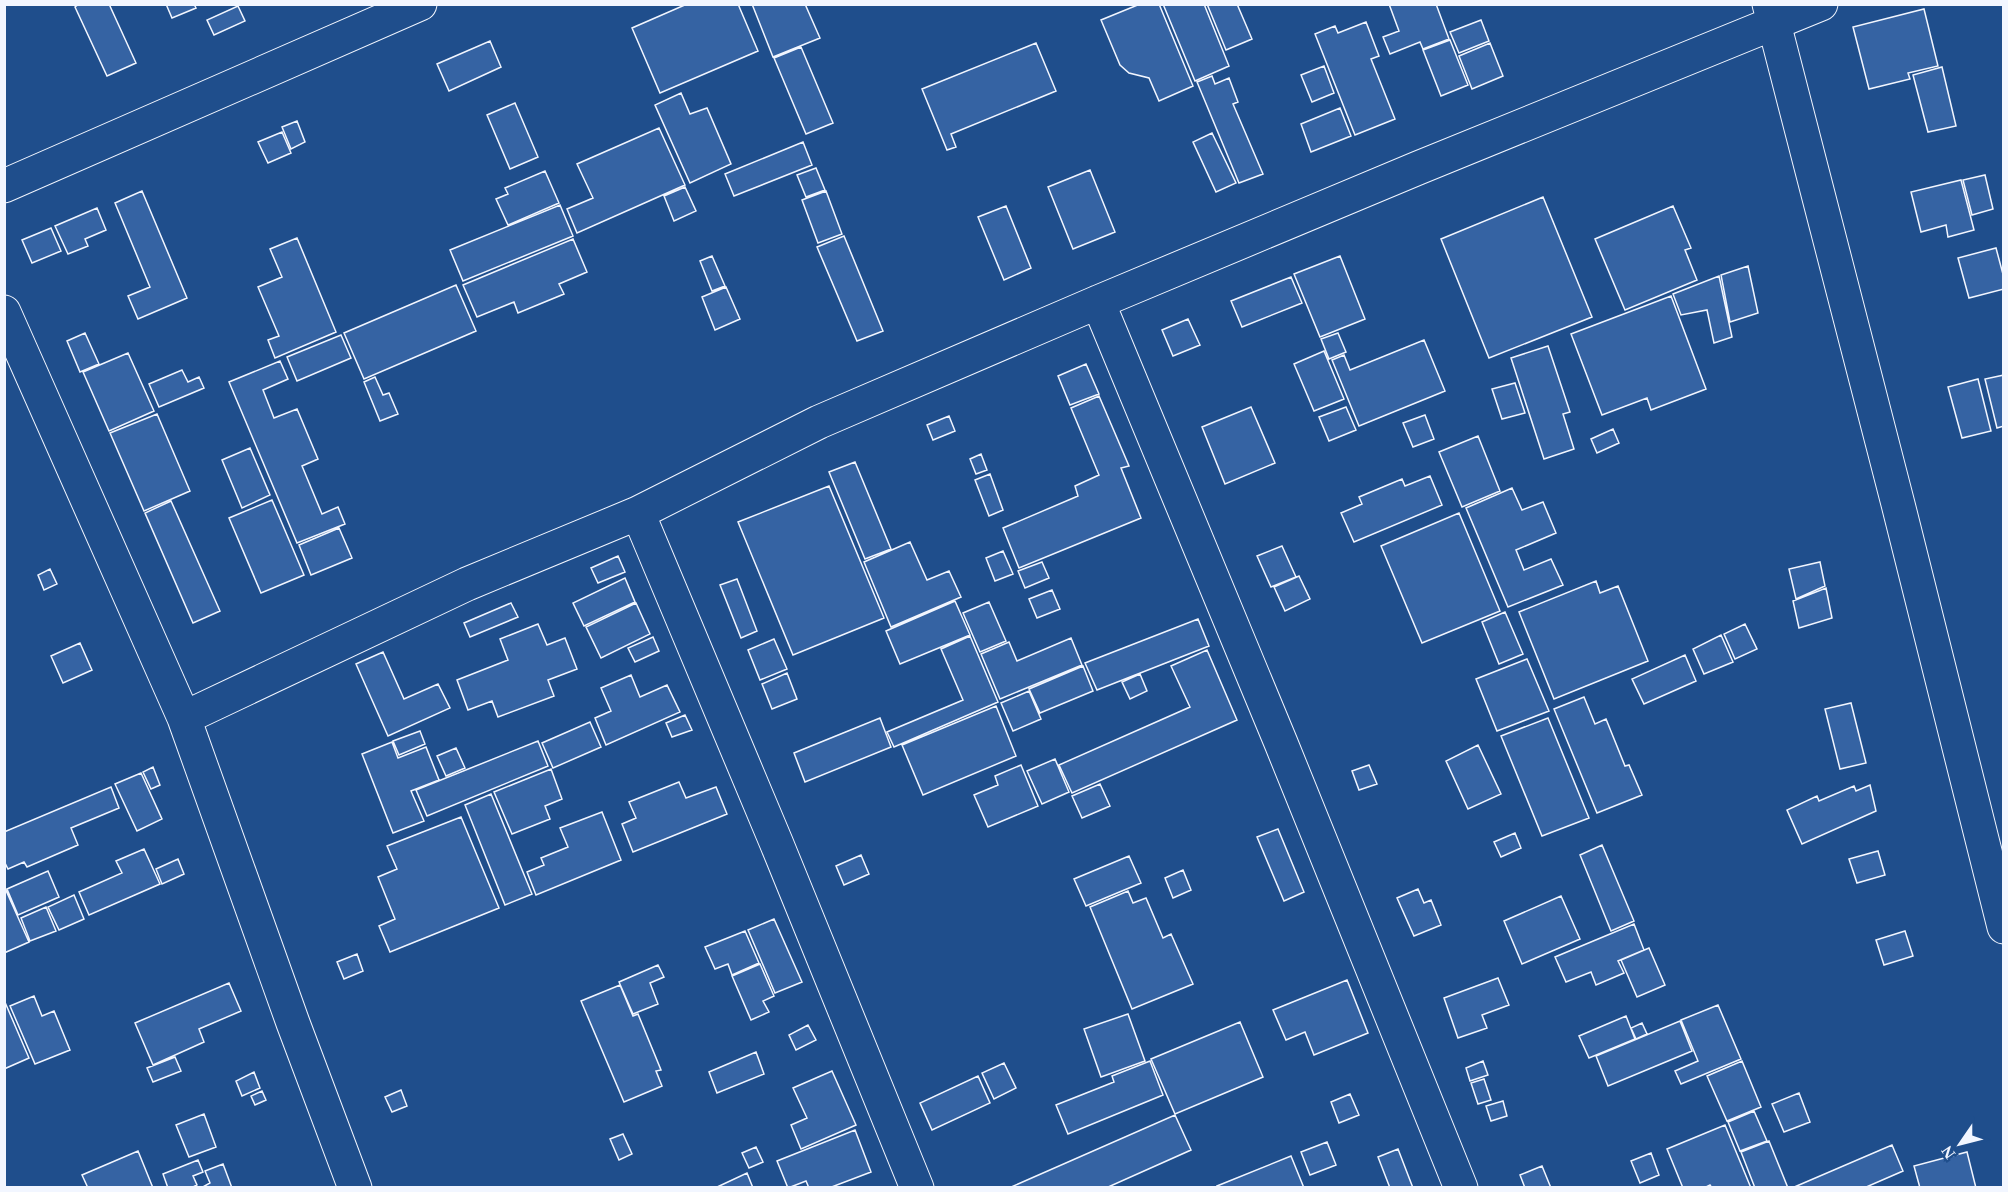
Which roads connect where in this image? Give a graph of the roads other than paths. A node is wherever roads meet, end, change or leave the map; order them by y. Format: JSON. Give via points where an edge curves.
{"nodes":[{"id":1,"x":420,"y":4,"type":"edge"},
{"id":2,"x":1821,"y":4,"type":"edge"},
{"id":3,"x":1772,"y":15,"type":"edge"},
{"id":4,"x":4,"y":186,"type":"edge"},
{"id":5,"x":1098,"y":302,"type":"junction"},
{"id":6,"x":4,"y":312,"type":"edge"},
{"id":7,"x":638,"y":513,"type":"junction"},
{"id":8,"x":184,"y":718,"type":"junction"},
{"id":9,"x":2004,"y":927,"type":"edge"},
{"id":10,"x":355,"y":1188,"type":"edge"},
{"id":11,"x":917,"y":1188,"type":"edge"},
{"id":12,"x":1461,"y":1188,"type":"edge"}],
"edges":[{"from":1,"to":4,"type":"street"},
{"from":2,"to":3,"type":"street"},
{"from":3,"to":5,"type":"street"},
{"from":3,"to":9,"type":"street"},
{"from":5,"to":7,"type":"street","via":[[819,422]]},
{"from":5,"to":12,"type":"street"},
{"from":6,"to":8,"type":"street"},
{"from":7,"to":8,"type":"street","via":[[467,584]]},
{"from":7,"to":11,"type":"street"},
{"from":8,"to":10,"type":"street"}]}
